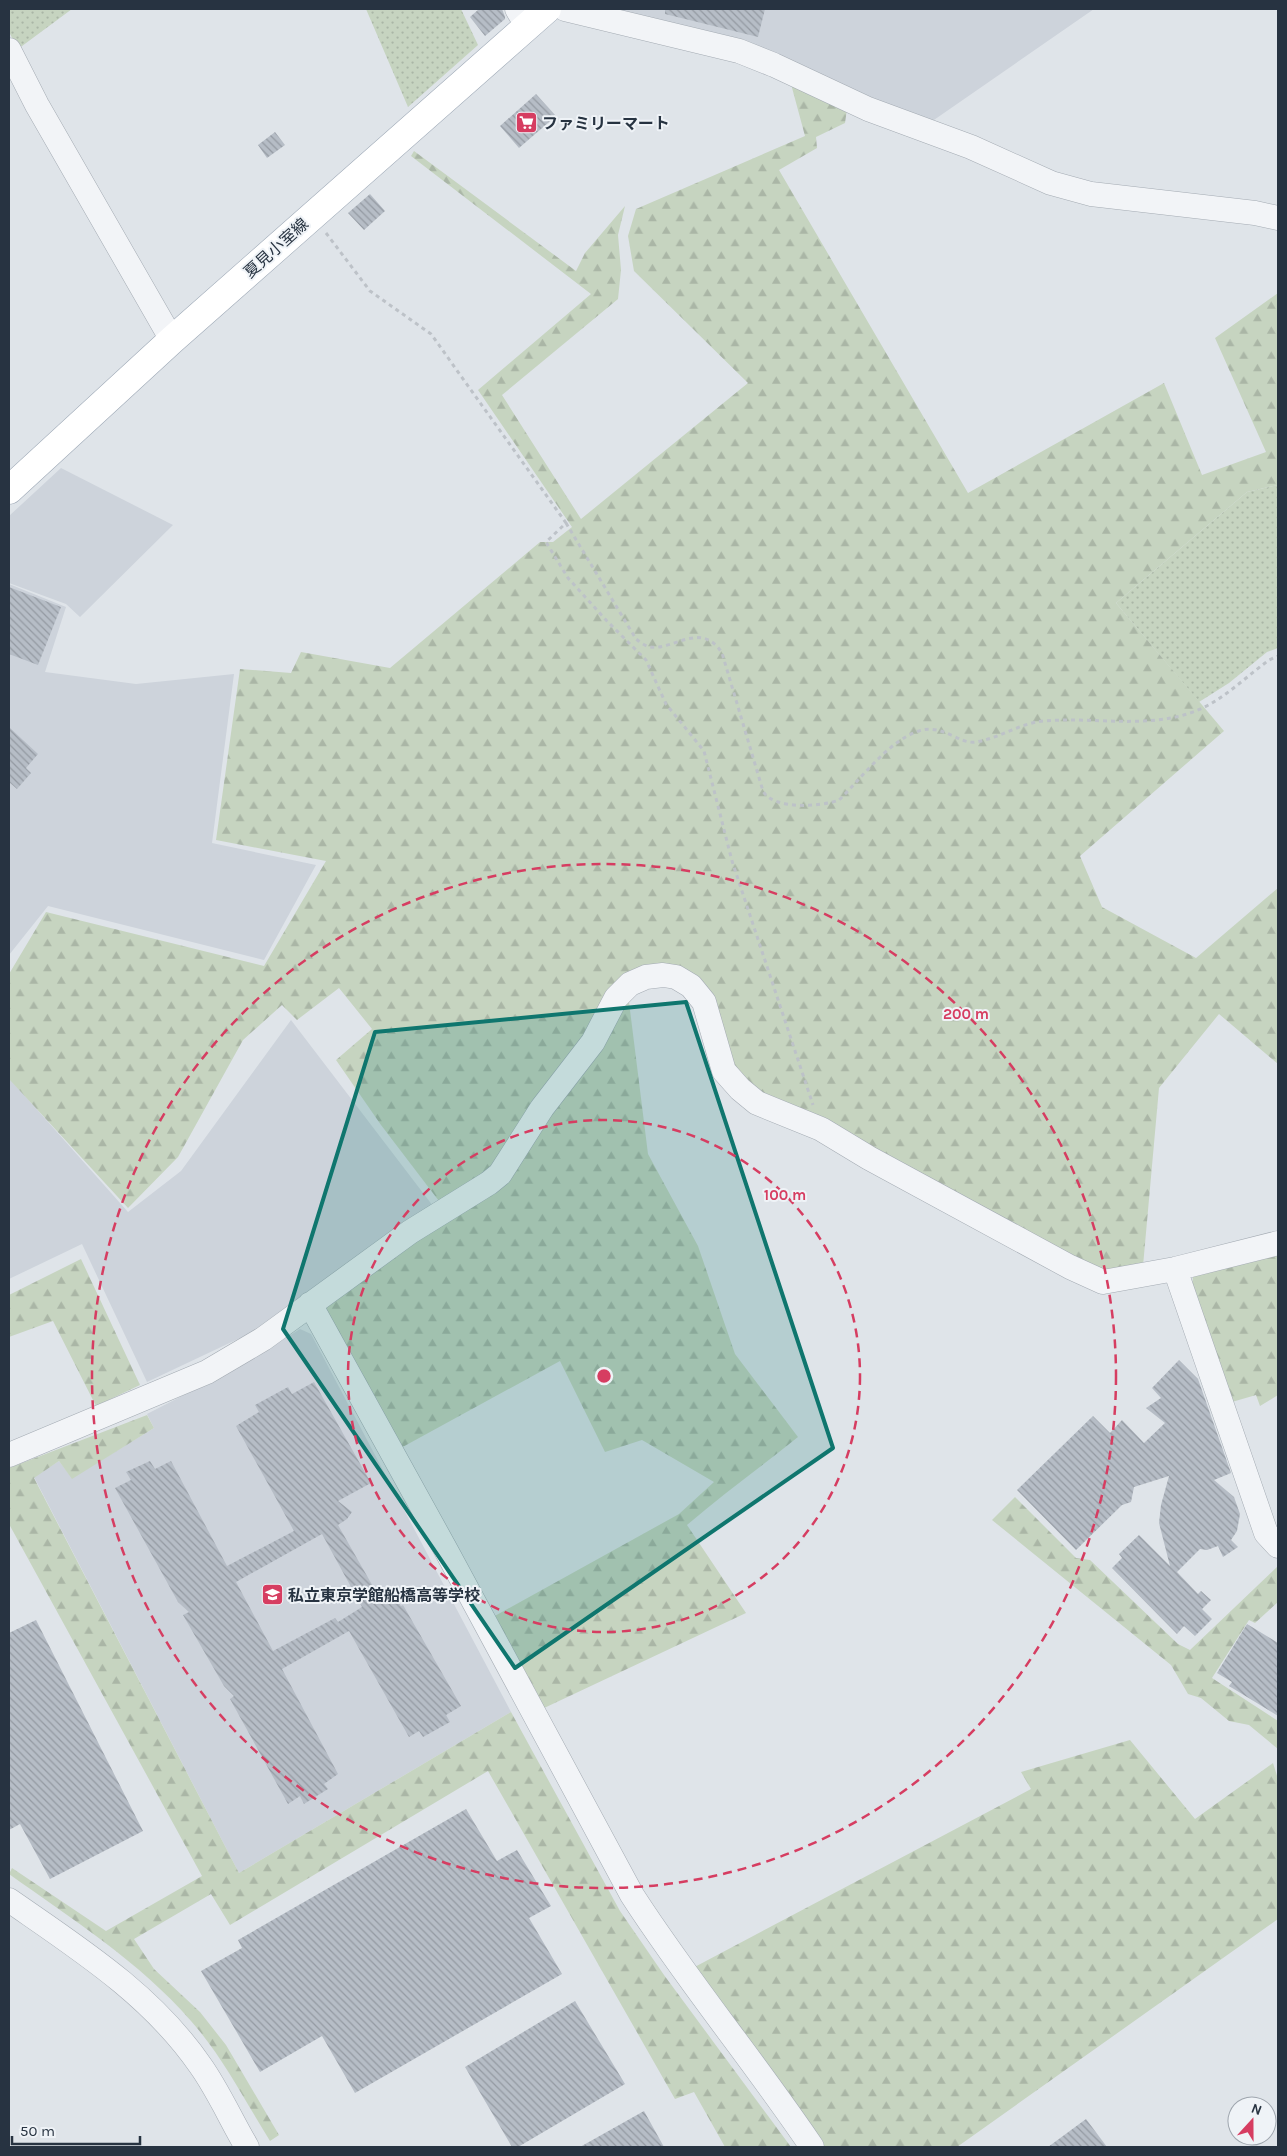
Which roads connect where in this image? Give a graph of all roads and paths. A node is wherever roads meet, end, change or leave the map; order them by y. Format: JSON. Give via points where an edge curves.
{"nodes":[{"id":1,"x":565,"y":9,"type":"edge"},
{"id":2,"x":530,"y":15,"type":"edge"},
{"id":3,"x":9,"y":50,"type":"edge"},
{"id":4,"x":312,"y":216,"type":"junction"},
{"id":5,"x":1278,"y":218,"type":"edge"},
{"id":6,"x":172,"y":340,"type":"junction"},
{"id":7,"x":9,"y":490,"type":"edge"},
{"id":8,"x":566,"y":523,"type":"junction"},
{"id":9,"x":1278,"y":656,"type":"edge"},
{"id":10,"x":821,"y":1129,"type":"junction"},
{"id":11,"x":1278,"y":1243,"type":"edge"},
{"id":12,"x":1175,"y":1270,"type":"junction"},
{"id":13,"x":310,"y":1304,"type":"junction"},
{"id":14,"x":9,"y":1455,"type":"edge"},
{"id":15,"x":1278,"y":1546,"type":"edge"},
{"id":16,"x":9,"y":1900,"type":"edge"},
{"id":17,"x":247,"y":2147,"type":"edge"},
{"id":18,"x":812,"y":2147,"type":"edge"}],
"edges":[{"from":1,"to":5,"type":"street","via":[[739,50],[868,109],[971,147],[1051,183],[1091,194],[1255,212]]},
{"from":2,"to":4,"type":"main road","name":"夏見小室線"},
{"from":3,"to":6,"type":"street","via":[[46,122]]},
{"from":4,"to":6,"type":"main road","name":"夏見小室線"},
{"from":4,"to":8,"type":"path","via":[[370,291],[431,334]]},
{"from":6,"to":7,"type":"main road","name":"夏見小室線"},
{"from":8,"to":9,"type":"path","via":[[636,639],[655,647],[698,638],[712,642],[722,653],[763,790],[768,798],[778,803],[830,803],[839,800],[888,750],[911,735],[932,728],[974,743],[1043,721],[1145,722],[1187,714],[1211,704]]},
{"from":8,"to":10,"type":"path","via":[[546,542],[568,578],[646,660],[666,704],[704,751],[732,861]]},
{"from":10,"to":12,"type":"street","via":[[869,1158],[1103,1282]]},
{"from":10,"to":13,"type":"street","via":[[757,1103],[740,1089],[724,1071],[704,1002],[691,986],[676,977],[646,977],[630,984],[616,998],[593,1042],[542,1108],[500,1174],[410,1232]]},
{"from":11,"to":12,"type":"street"},
{"from":12,"to":15,"type":"street","via":[[1266,1533]]},
{"from":13,"to":14,"type":"street","via":[[263,1339],[207,1372]]},
{"from":13,"to":18,"type":"street","via":[[632,1895]]},
{"from":16,"to":17,"type":"street","via":[[110,1971],[147,2003],[201,2065]]}]}
